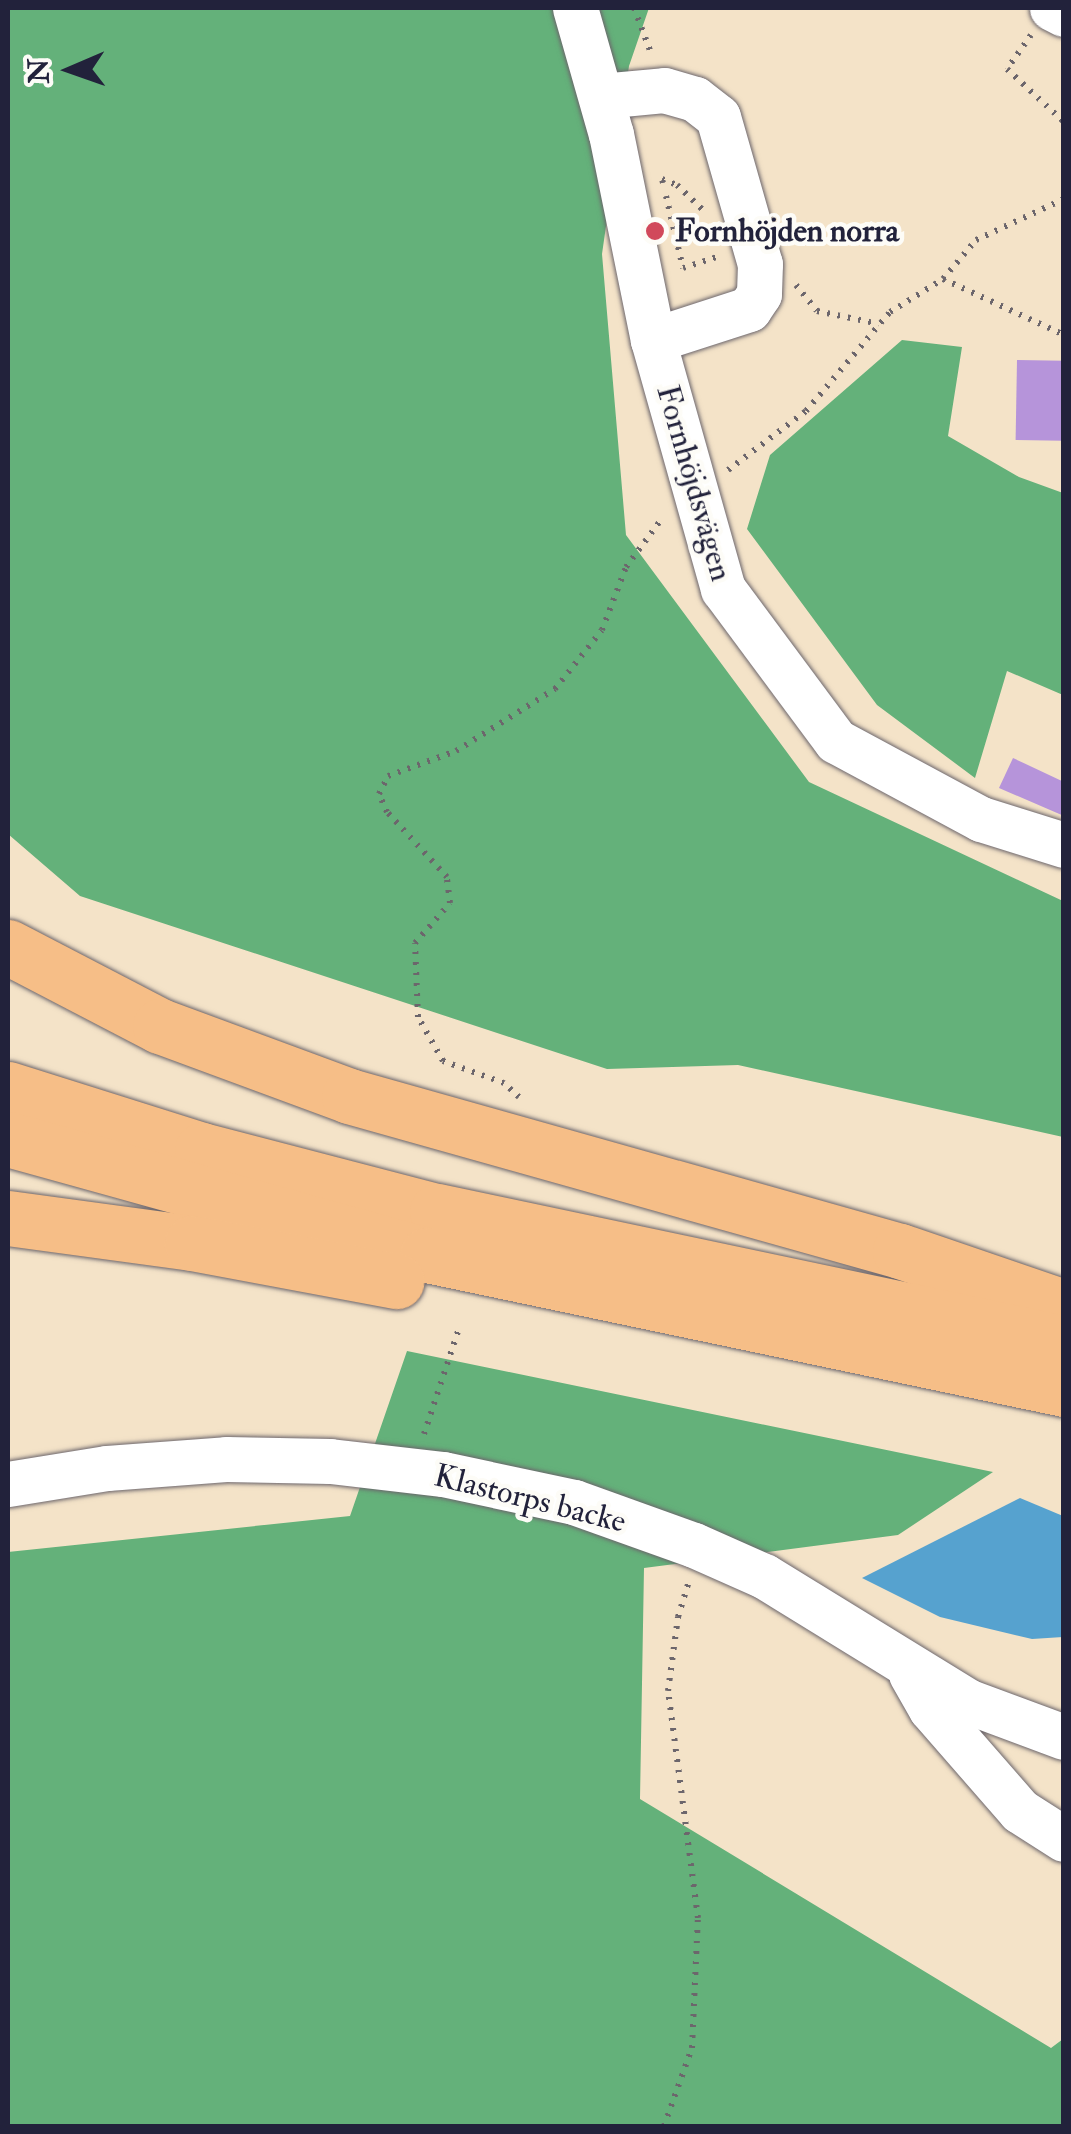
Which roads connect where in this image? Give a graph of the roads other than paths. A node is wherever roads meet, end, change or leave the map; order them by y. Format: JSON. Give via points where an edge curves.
{"nodes":[{"id":1,"x":576,"y":8,"type":"edge"},
{"id":2,"x":601,"y":96,"type":"junction"},
{"id":3,"x":653,"y":340,"type":"junction"},
{"id":4,"x":1064,"y":845,"type":"edge"},
{"id":5,"x":8,"y":946,"type":"edge"},
{"id":6,"x":8,"y":1090,"type":"edge"},
{"id":7,"x":8,"y":1139,"type":"edge"},
{"id":8,"x":8,"y":1218,"type":"edge"},
{"id":9,"x":1064,"y":1308,"type":"edge"},
{"id":10,"x":854,"y":1342,"type":"junction"},
{"id":11,"x":1064,"y":1343,"type":"edge"},
{"id":12,"x":1064,"y":1388,"type":"edge"},
{"id":13,"x":8,"y":1484,"type":"edge"},
{"id":14,"x":902,"y":1659,"type":"junction"},
{"id":15,"x":1064,"y":1736,"type":"edge"},
{"id":16,"x":1064,"y":1839,"type":"edge"}],
"edges":[{"from":1,"to":2,"type":"street","name":"Fornhöjdsvägen"},
{"from":2,"to":3,"type":"street","name":"Fornhöjdsvägen"},
{"from":2,"to":3,"type":"street","via":[[664,90],[695,99],[718,117],[749,247],[759,294],[749,309]]},
{"from":3,"to":4,"type":"street","name":"Fornhöjdsvägen","via":[[723,589],[836,741],[981,819]]},
{"from":5,"to":9,"type":"highway","via":[[160,1026],[349,1096],[900,1251]]},
{"from":6,"to":11,"type":"highway","via":[[436,1211]]},
{"from":7,"to":10,"type":"highway","via":[[427,1255]]},
{"from":8,"to":10,"type":"highway","via":[[192,1243],[418,1285]]},
{"from":10,"to":12,"type":"highway"},
{"from":13,"to":14,"type":"street","name":"Klastorps backe","via":[[226,1459],[330,1461],[443,1474],[574,1502],[694,1545],[764,1576]]},
{"from":14,"to":15,"type":"street","name":"Klastorps backe","via":[[967,1701]]},
{"from":14,"to":16,"type":"street","via":[[931,1708],[1020,1811]]}]}
